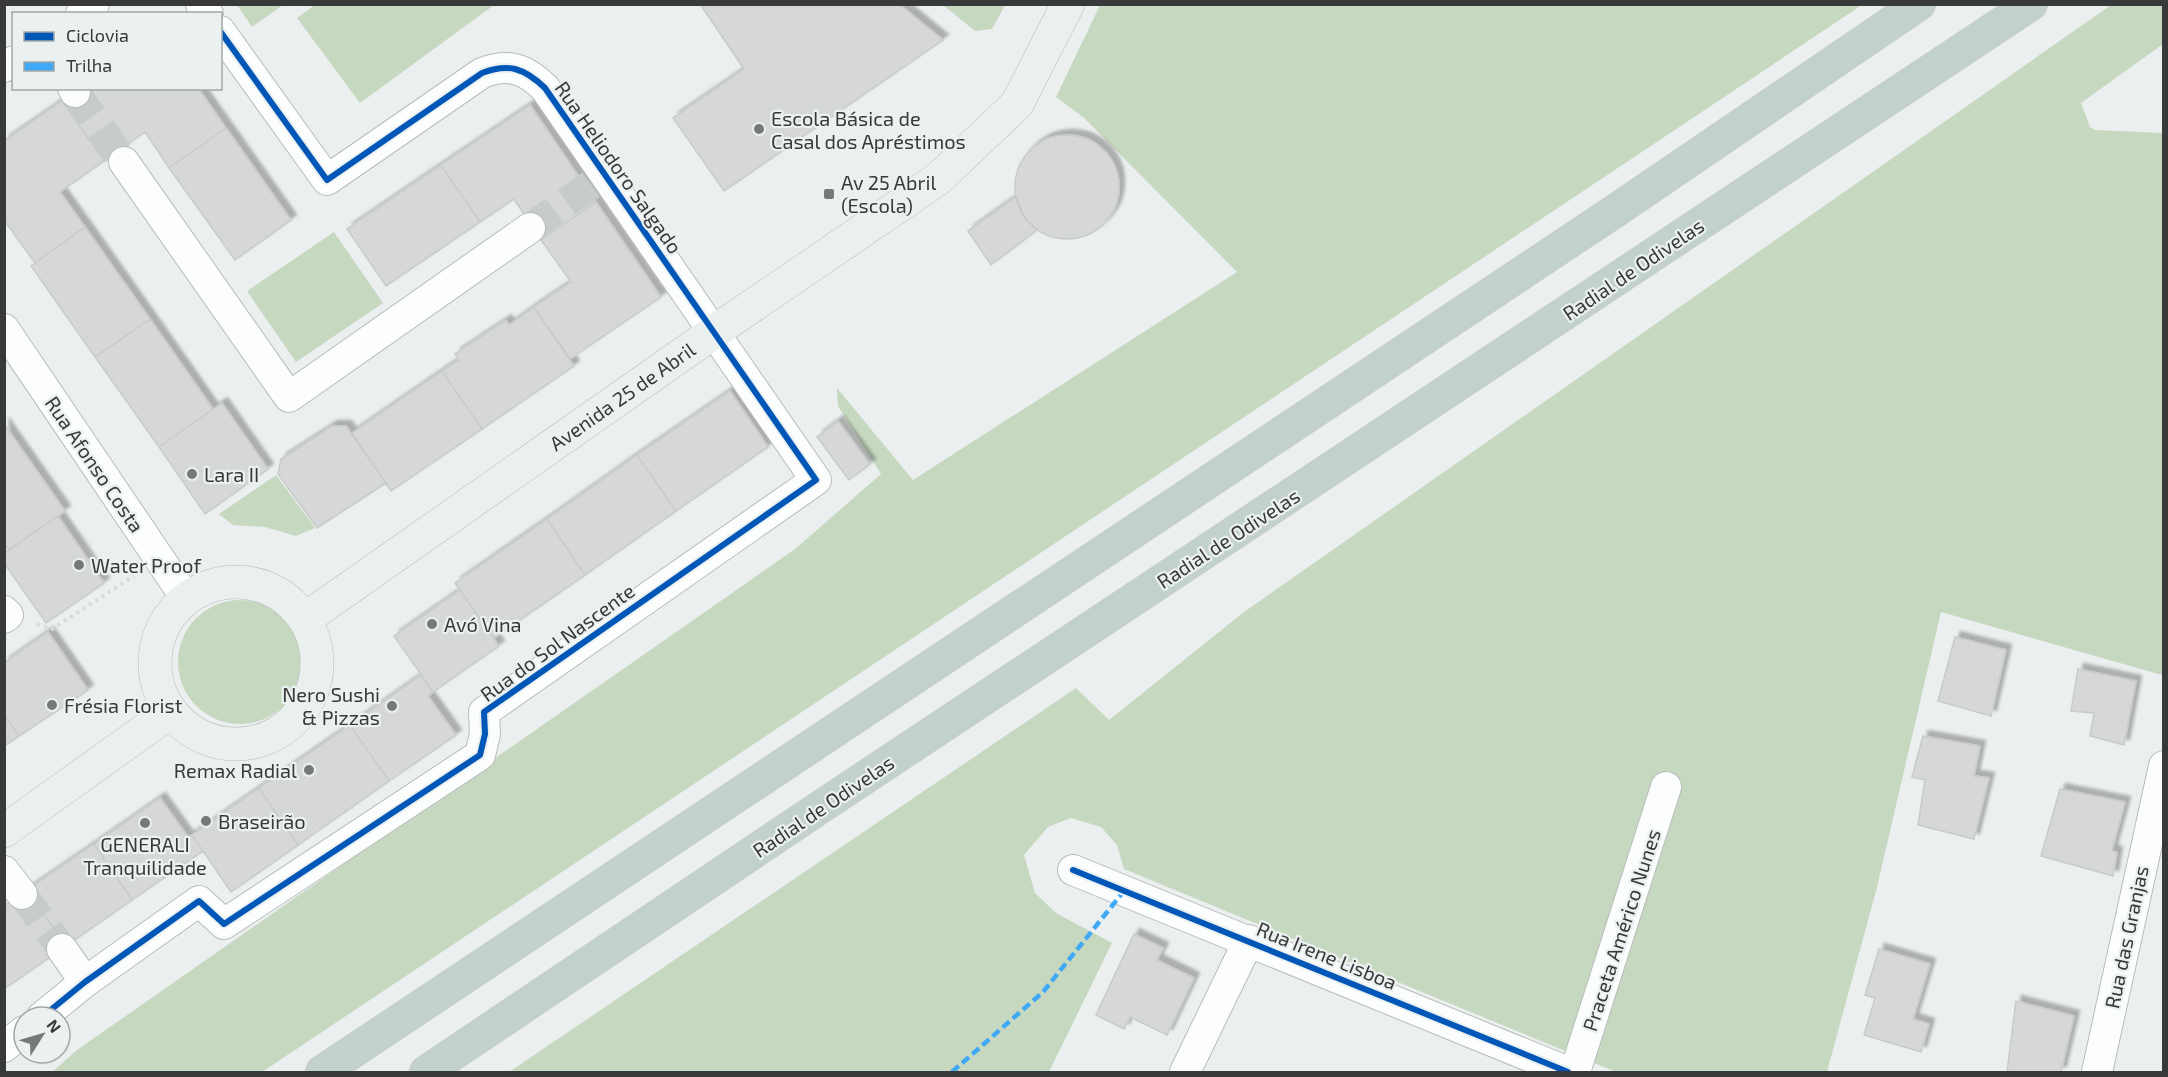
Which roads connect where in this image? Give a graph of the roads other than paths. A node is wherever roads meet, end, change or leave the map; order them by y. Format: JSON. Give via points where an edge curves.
{"nodes":[{"id":1,"x":1068,"y":4,"type":"edge"},
{"id":2,"x":1919,"y":4,"type":"edge"},
{"id":3,"x":2027,"y":8,"type":"edge"},
{"id":4,"x":222,"y":34,"type":"edge"},
{"id":5,"x":124,"y":162,"type":"tunnel mouth"},
{"id":6,"x":530,"y":228,"type":"tunnel mouth"},
{"id":7,"x":4,"y":329,"type":"edge"},
{"id":8,"x":714,"y":332,"type":"junction"},
{"id":9,"x":186,"y":598,"type":"junction"},
{"id":10,"x":305,"y":619,"type":"junction"},
{"id":11,"x":170,"y":712,"type":"junction"},
{"id":12,"x":2163,"y":766,"type":"edge"},
{"id":13,"x":1666,"y":787,"type":"dead end"},
{"id":14,"x":4,"y":831,"type":"edge"},
{"id":15,"x":1073,"y":870,"type":"dead end"},
{"id":16,"x":1249,"y":940,"type":"junction"},
{"id":17,"x":62,"y":949,"type":"tunnel mouth"},
{"id":18,"x":85,"y":982,"type":"junction"},
{"id":19,"x":57,"y":1005,"type":"edge"},
{"id":20,"x":321,"y":1072,"type":"edge"},
{"id":21,"x":426,"y":1072,"type":"edge"},
{"id":22,"x":1185,"y":1072,"type":"edge"},
{"id":23,"x":1568,"y":1072,"type":"edge"},
{"id":24,"x":1575,"y":1072,"type":"edge"},
{"id":25,"x":2097,"y":1072,"type":"edge"}],
"edges":[{"from":1,"to":8,"type":"street","name":"Avenida 25 de Abril","via":[[1017,104],[938,179]]},
{"from":2,"to":20,"type":"highway"},
{"from":3,"to":21,"type":"highway","name":"Radial de Odivelas"},
{"from":4,"to":8,"type":"street","name":"Rua Heliodoro Salgado","via":[[327,180],[482,73],[514,67],[531,75],[545,88]]},
{"from":5,"to":6,"type":"street","via":[[289,397]]},
{"from":7,"to":9,"type":"street","name":"Rua Afonso Costa"},
{"from":8,"to":10,"type":"street","name":"Avenida 25 de Abril"},
{"from":8,"to":18,"type":"street","name":"Rua do Sol Nascente","via":[[816,480],[484,712],[485,734],[480,755],[224,924],[199,901]]},
{"from":9,"to":10,"type":"street","via":[[227,581],[250,582],[281,596]]},
{"from":9,"to":11,"type":"street","via":[[164,622],[154,652],[156,684]]},
{"from":10,"to":11,"type":"street","via":[[316,649],[316,680],[304,709],[282,732],[254,744],[222,745],[193,734]]},
{"from":11,"to":14,"type":"street"},
{"from":12,"to":25,"type":"street","name":"Rua das Granjas"},
{"from":13,"to":24,"type":"street","name":"Praceta Américo Nunes"},
{"from":15,"to":16,"type":"street","name":"Rua Irene Lisboa"},
{"from":16,"to":22,"type":"street"},
{"from":16,"to":23,"type":"street","name":"Rua Irene Lisboa"},
{"from":17,"to":18,"type":"street"},
{"from":18,"to":19,"type":"street"}]}
